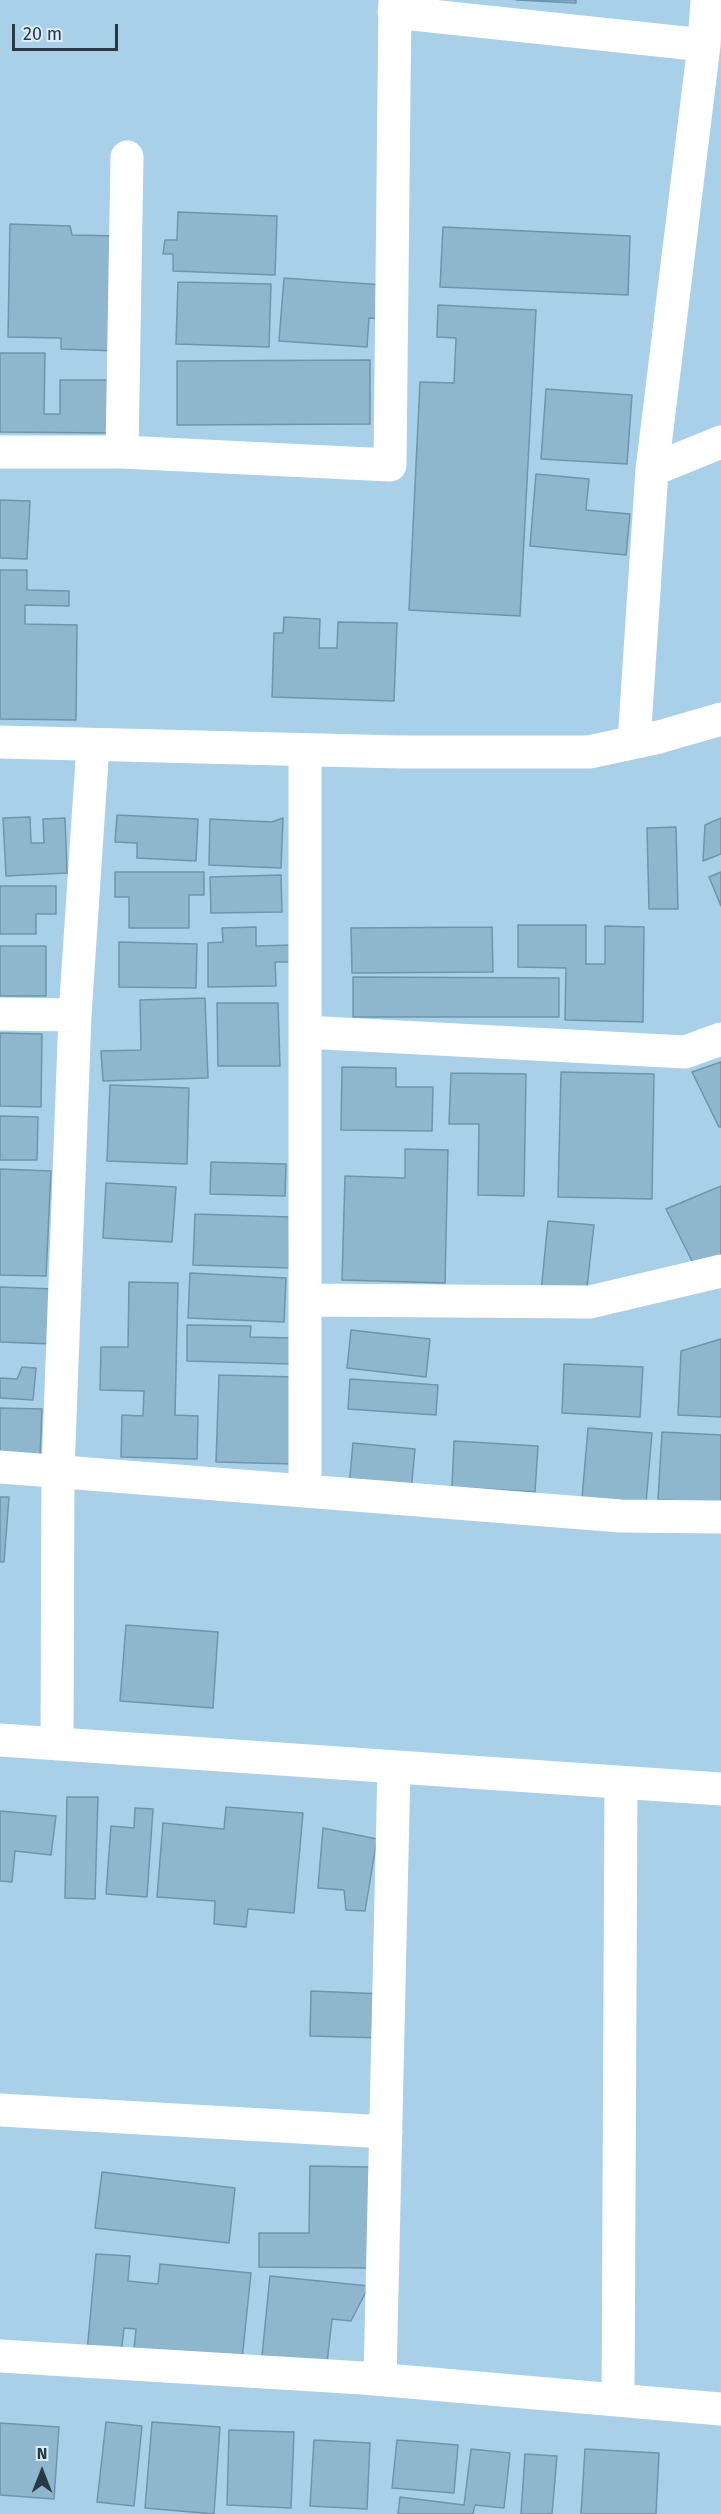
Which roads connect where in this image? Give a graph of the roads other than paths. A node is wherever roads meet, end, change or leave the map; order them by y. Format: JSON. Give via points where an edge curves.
{"nodes":[{"id":1,"x":707,"y":0,"type":"edge"},
{"id":2,"x":395,"y":6,"type":"edge"},
{"id":3,"x":704,"y":45,"type":"junction"},
{"id":4,"x":127,"y":156,"type":"dead end"},
{"id":5,"x":721,"y":442,"type":"edge"},
{"id":6,"x":0,"y":452,"type":"edge"},
{"id":7,"x":122,"y":452,"type":"junction"},
{"id":8,"x":652,"y":470,"type":"junction"},
{"id":9,"x":721,"y":719,"type":"edge"},
{"id":10,"x":0,"y":742,"type":"edge"},
{"id":11,"x":634,"y":742,"type":"junction"},
{"id":12,"x":93,"y":745,"type":"junction"},
{"id":13,"x":305,"y":750,"type":"junction"},
{"id":14,"x":0,"y":1014,"type":"edge"},
{"id":15,"x":75,"y":1015,"type":"junction"},
{"id":16,"x":305,"y":1032,"type":"junction"},
{"id":17,"x":721,"y":1039,"type":"edge"},
{"id":18,"x":721,"y":1271,"type":"edge"},
{"id":19,"x":305,"y":1300,"type":"junction"},
{"id":20,"x":0,"y":1467,"type":"edge"},
{"id":21,"x":58,"y":1471,"type":"junction"},
{"id":22,"x":305,"y":1491,"type":"junction"},
{"id":23,"x":721,"y":1517,"type":"edge"},
{"id":24,"x":0,"y":1740,"type":"edge"},
{"id":25,"x":57,"y":1744,"type":"junction"},
{"id":26,"x":394,"y":1767,"type":"junction"},
{"id":27,"x":621,"y":1783,"type":"junction"},
{"id":28,"x":721,"y":1789,"type":"edge"},
{"id":29,"x":0,"y":2110,"type":"edge"},
{"id":30,"x":386,"y":2132,"type":"junction"},
{"id":31,"x":0,"y":2356,"type":"edge"},
{"id":32,"x":380,"y":2379,"type":"junction"},
{"id":33,"x":618,"y":2400,"type":"junction"},
{"id":34,"x":721,"y":2409,"type":"edge"}],
"edges":[{"from":1,"to":3,"type":"street"},
{"from":2,"to":3,"type":"street"},
{"from":2,"to":7,"type":"street","via":[[390,465]]},
{"from":3,"to":8,"type":"street"},
{"from":4,"to":7,"type":"street"},
{"from":5,"to":8,"type":"street"},
{"from":6,"to":7,"type":"street"},
{"from":8,"to":11,"type":"street"},
{"from":9,"to":11,"type":"street"},
{"from":10,"to":12,"type":"street"},
{"from":11,"to":13,"type":"street","via":[[589,752]]},
{"from":12,"to":13,"type":"street"},
{"from":12,"to":15,"type":"street"},
{"from":13,"to":16,"type":"street"},
{"from":14,"to":15,"type":"street"},
{"from":15,"to":21,"type":"street"},
{"from":16,"to":17,"type":"street","via":[[685,1052]]},
{"from":16,"to":19,"type":"street"},
{"from":18,"to":19,"type":"street","via":[[590,1302]]},
{"from":19,"to":22,"type":"street"},
{"from":20,"to":21,"type":"street"},
{"from":21,"to":22,"type":"street"},
{"from":21,"to":25,"type":"street"},
{"from":22,"to":23,"type":"street","via":[[621,1516]]},
{"from":24,"to":25,"type":"street"},
{"from":25,"to":26,"type":"street"},
{"from":26,"to":27,"type":"street"},
{"from":26,"to":30,"type":"street"},
{"from":27,"to":28,"type":"street"},
{"from":27,"to":33,"type":"street"},
{"from":29,"to":30,"type":"street"},
{"from":30,"to":32,"type":"street"},
{"from":31,"to":32,"type":"street"},
{"from":32,"to":33,"type":"street"},
{"from":33,"to":34,"type":"street"}]}
